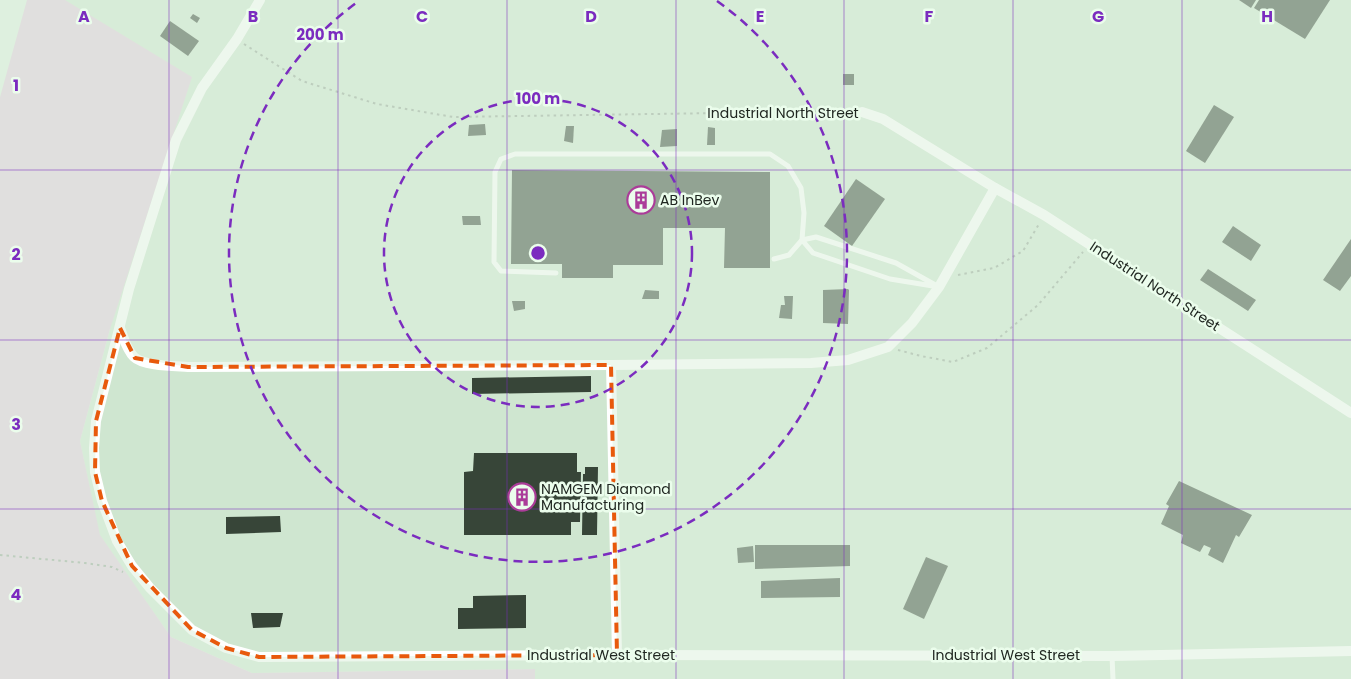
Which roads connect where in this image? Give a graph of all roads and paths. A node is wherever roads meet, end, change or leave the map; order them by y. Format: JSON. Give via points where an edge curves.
{"nodes":[{"id":1,"x":260,"y":0,"type":"edge"},
{"id":2,"x":237,"y":39,"type":"junction"},
{"id":3,"x":862,"y":112,"type":"joint"},
{"id":4,"x":995,"y":188,"type":"junction"},
{"id":5,"x":1044,"y":215,"type":"junction"},
{"id":6,"x":802,"y":240,"type":"junction"},
{"id":7,"x":1090,"y":244,"type":"junction"},
{"id":8,"x":774,"y":258,"type":"dead end"},
{"id":9,"x":949,"y":270,"type":"junction"},
{"id":10,"x":556,"y":273,"type":"dead end"},
{"id":11,"x":939,"y":287,"type":"junction"},
{"id":12,"x":120,"y":328,"type":"junction"},
{"id":13,"x":888,"y":347,"type":"junction"},
{"id":14,"x":611,"y":365,"type":"junction"},
{"id":15,"x":1351,"y":413,"type":"edge"},
{"id":16,"x":0,"y":555,"type":"edge"},
{"id":17,"x":125,"y":573,"type":"dead end"},
{"id":18,"x":1351,"y":651,"type":"edge"},
{"id":19,"x":617,"y":655,"type":"junction"},
{"id":20,"x":1112,"y":656,"type":"junction"},
{"id":21,"x":1113,"y":679,"type":"edge"}],
"edges":[{"from":1,"to":2,"type":"street","name":"Industrial West Street"},
{"from":2,"to":3,"type":"path","name":"Industrial North Street","via":[[302,82],[376,104],[453,117]]},
{"from":2,"to":12,"type":"street","name":"Industrial West Street","via":[[202,88],[176,140],[129,289]]},
{"from":3,"to":4,"type":"street","name":"Industrial North Street","via":[[883,119]]},
{"from":4,"to":5,"type":"street","name":"Industrial North Street"},
{"from":4,"to":9,"type":"street"},
{"from":5,"to":7,"type":"street","name":"Industrial North Street"},
{"from":5,"to":9,"type":"path","via":[[1023,251],[994,268],[959,275]]},
{"from":6,"to":8,"type":"lane","via":[[789,255]]},
{"from":6,"to":10,"type":"lane","via":[[804,213],[801,188],[788,166],[770,154],[515,154],[501,160],[495,172],[494,262],[501,271]]},
{"from":6,"to":11,"type":"lane","via":[[816,237],[896,263]]},
{"from":6,"to":11,"type":"lane","via":[[813,253],[890,278]]},
{"from":7,"to":13,"type":"path","via":[[1038,305],[987,348],[953,362]]},
{"from":7,"to":15,"type":"street","name":"Industrial North Street"},
{"from":9,"to":11,"type":"street"},
{"from":11,"to":13,"type":"street","via":[[912,323]]},
{"from":12,"to":14,"type":"street","via":[[135,358],[188,367]]},
{"from":12,"to":19,"type":"street","name":"Industrial West Street","via":[[96,420],[95,464],[102,501],[117,541],[132,566],[192,630],[226,648],[259,657]]},
{"from":13,"to":14,"type":"street","via":[[848,360],[811,363]]},
{"from":14,"to":19,"type":"street"},
{"from":16,"to":17,"type":"path","via":[[112,567]]},
{"from":18,"to":20,"type":"street","name":"Industrial West Street"},
{"from":19,"to":20,"type":"street","name":"Industrial West Street"},
{"from":20,"to":21,"type":"lane"}]}
